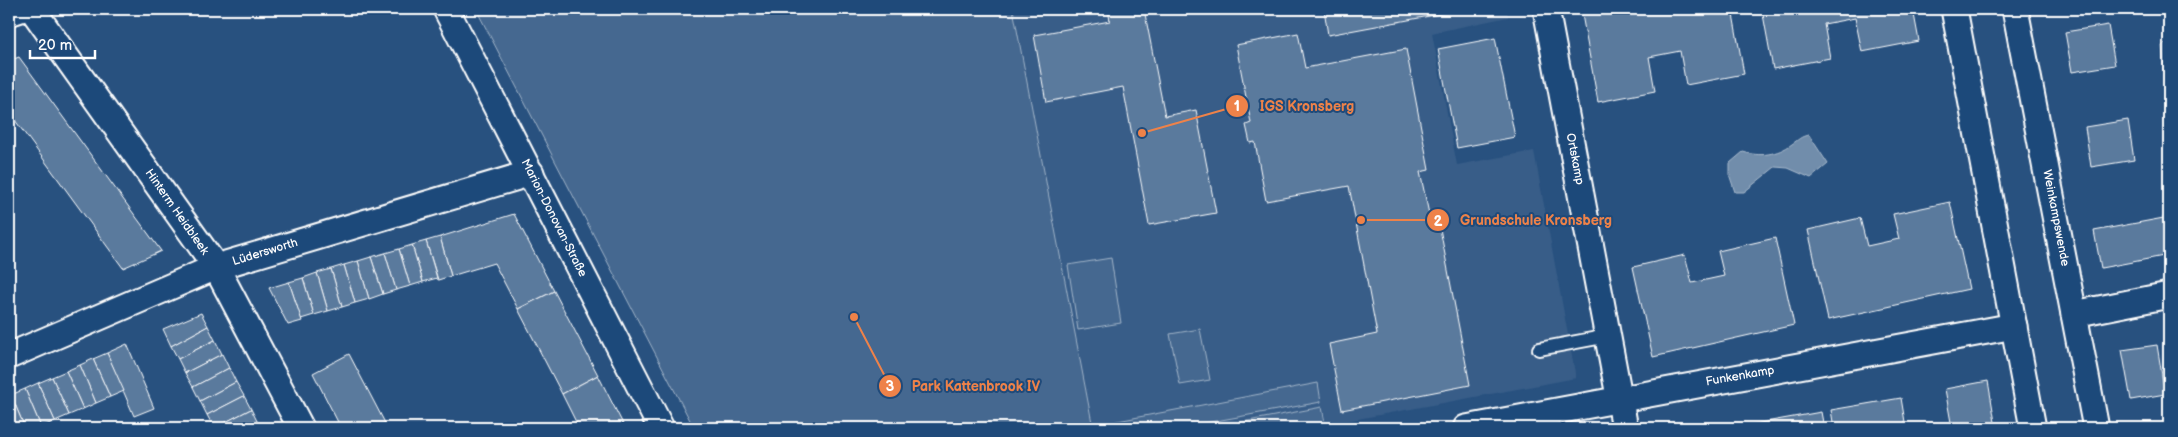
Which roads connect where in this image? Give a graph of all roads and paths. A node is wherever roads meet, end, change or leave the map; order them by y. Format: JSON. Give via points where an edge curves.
{"nodes":[{"id":1,"x":22,"y":9,"type":"edge"},
{"id":2,"x":32,"y":9,"type":"edge"},
{"id":3,"x":446,"y":9,"type":"edge"},
{"id":4,"x":1546,"y":9,"type":"edge"},
{"id":5,"x":1954,"y":9,"type":"edge"},
{"id":6,"x":2016,"y":9,"type":"edge"},
{"id":7,"x":9,"y":13,"type":"edge"},
{"id":8,"x":531,"y":173,"type":"junction"},
{"id":9,"x":216,"y":267,"type":"junction"},
{"id":10,"x":2169,"y":295,"type":"edge"},
{"id":11,"x":2074,"y":314,"type":"junction"},
{"id":12,"x":2014,"y":326,"type":"junction"},
{"id":13,"x":1608,"y":336,"type":"junction"},
{"id":14,"x":1539,"y":349,"type":"dead end"},
{"id":15,"x":9,"y":356,"type":"edge"},
{"id":16,"x":1620,"y":399,"type":"junction"},
{"id":17,"x":301,"y":428,"type":"edge"},
{"id":18,"x":661,"y":428,"type":"edge"},
{"id":19,"x":1466,"y":428,"type":"edge"},
{"id":20,"x":1625,"y":428,"type":"edge"},
{"id":21,"x":2034,"y":428,"type":"edge"},
{"id":22,"x":2096,"y":428,"type":"edge"}],
"edges":[{"from":1,"to":7,"type":"street"},
{"from":2,"to":9,"type":"street","name":"Hinterm Heidbleek"},
{"from":3,"to":8,"type":"street","name":"Marion-Donovan-Straße"},
{"from":4,"to":13,"type":"street","name":"Ortskamp"},
{"from":5,"to":12,"type":"street"},
{"from":6,"to":11,"type":"street","name":"Weinkampswende"},
{"from":8,"to":9,"type":"street","name":"Lüdersworth"},
{"from":8,"to":18,"type":"street","name":"Marion-Donovan-Straße"},
{"from":9,"to":15,"type":"street","name":"Lüdersworth"},
{"from":9,"to":17,"type":"street","name":"Hinterm Heidbleek"},
{"from":10,"to":11,"type":"street"},
{"from":11,"to":22,"type":"street","name":"Weinkampswende"},
{"from":12,"to":16,"type":"street","name":"Funkenkamp"},
{"from":12,"to":21,"type":"street"},
{"from":13,"to":14,"type":"lane"},
{"from":13,"to":16,"type":"street","name":"Ortskamp"},
{"from":16,"to":19,"type":"street","name":"Funkenkamp"},
{"from":16,"to":20,"type":"street","name":"Ortskamp"}]}
